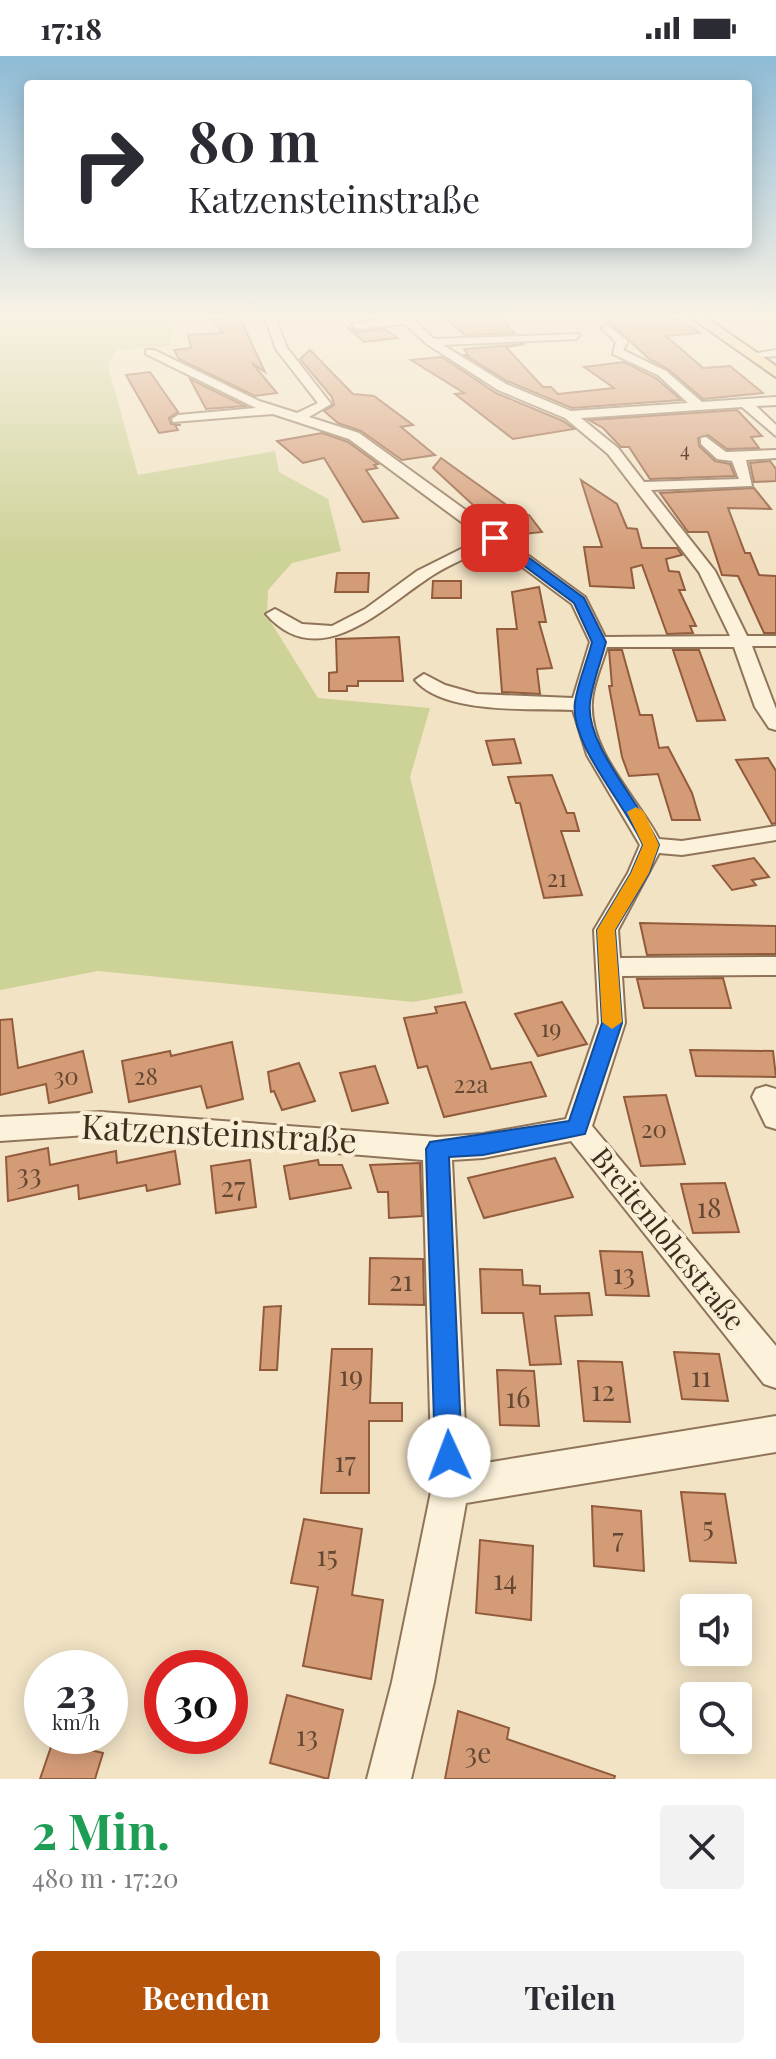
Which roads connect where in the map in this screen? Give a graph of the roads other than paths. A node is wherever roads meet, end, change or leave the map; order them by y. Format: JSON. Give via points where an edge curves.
{"nodes":[{"id":1,"x":236,"y":394,"type":"edge"},
{"id":2,"x":317,"y":394,"type":"edge"},
{"id":3,"x":520,"y":394,"type":"edge"},
{"id":4,"x":686,"y":394,"type":"edge"},
{"id":5,"x":776,"y":401,"type":"edge"},
{"id":6,"x":746,"y":404,"type":"junction"},
{"id":7,"x":699,"y":406,"type":"junction"},
{"id":8,"x":275,"y":410,"type":"junction"},
{"id":9,"x":569,"y":415,"type":"junction"},
{"id":10,"x":300,"y":417,"type":"junction"},
{"id":11,"x":178,"y":419,"type":"dead end"},
{"id":12,"x":776,"y":432,"type":"edge"},
{"id":13,"x":706,"y":441,"type":"dead end"},
{"id":14,"x":776,"y":454,"type":"edge"},
{"id":15,"x":738,"y":457,"type":"junction"},
{"id":16,"x":643,"y":486,"type":"junction"},
{"id":17,"x":495,"y":538,"type":"junction"},
{"id":18,"x":275,"y":614,"type":"dead end"},
{"id":19,"x":741,"y":641,"type":"junction"},
{"id":20,"x":776,"y":641,"type":"edge"},
{"id":21,"x":599,"y":642,"type":"junction"},
{"id":22,"x":424,"y":680,"type":"dead end"},
{"id":23,"x":582,"y":704,"type":"junction"},
{"id":24,"x":776,"y":724,"type":"edge"},
{"id":25,"x":776,"y":833,"type":"edge"},
{"id":26,"x":651,"y":845,"type":"junction"},
{"id":27,"x":776,"y":966,"type":"edge"},
{"id":28,"x":606,"y":967,"type":"junction"},
{"id":29,"x":577,"y":1128,"type":"junction"},
{"id":30,"x":0,"y":1129,"type":"edge"},
{"id":31,"x":437,"y":1149,"type":"junction"},
{"id":32,"x":776,"y":1372,"type":"edge"},
{"id":33,"x":776,"y":1434,"type":"edge"},
{"id":34,"x":450,"y":1487,"type":"junction"},
{"id":35,"x":389,"y":1779,"type":"edge"}],
"edges":[{"from":1,"to":8,"type":"street"},
{"from":2,"to":10,"type":"street","via":[[325,404]]},
{"from":3,"to":9,"type":"street"},
{"from":4,"to":7,"type":"street"},
{"from":5,"to":6,"type":"street"},
{"from":6,"to":7,"type":"street"},
{"from":6,"to":12,"type":"street"},
{"from":7,"to":9,"type":"street"},
{"from":8,"to":10,"type":"street"},
{"from":8,"to":11,"type":"street"},
{"from":9,"to":16,"type":"street","via":[[613,451]]},
{"from":10,"to":17,"type":"street","via":[[354,436]]},
{"from":13,"to":15,"type":"street","via":[[722,456]]},
{"from":14,"to":15,"type":"street"},
{"from":15,"to":16,"type":"street","via":[[747,483]]},
{"from":16,"to":19,"type":"street","via":[[707,571]]},
{"from":17,"to":18,"type":"street","via":[[426,572],[340,631],[303,632]]},
{"from":17,"to":21,"type":"street","via":[[579,601]]},
{"from":19,"to":20,"type":"street"},
{"from":19,"to":21,"type":"street"},
{"from":19,"to":24,"type":"street"},
{"from":21,"to":23,"type":"street"},
{"from":22,"to":23,"type":"street","via":[[456,697]]},
{"from":23,"to":26,"type":"street","via":[[587,741],[639,817]]},
{"from":25,"to":26,"type":"street","via":[[682,848]]},
{"from":26,"to":28,"type":"street","name":"Breitenlohestraße","via":[[606,930]]},
{"from":27,"to":28,"type":"street"},
{"from":28,"to":29,"type":"street","name":"Breitenlohestraße","via":[[612,1023]]},
{"from":29,"to":31,"type":"street","name":"Katzensteinstraße"},
{"from":29,"to":32,"type":"street","name":"Breitenlohestraße"},
{"from":30,"to":31,"type":"street","name":"Katzensteinstraße","via":[[101,1123]]},
{"from":31,"to":34,"type":"street"},
{"from":33,"to":34,"type":"street"},
{"from":34,"to":35,"type":"street"}]}
